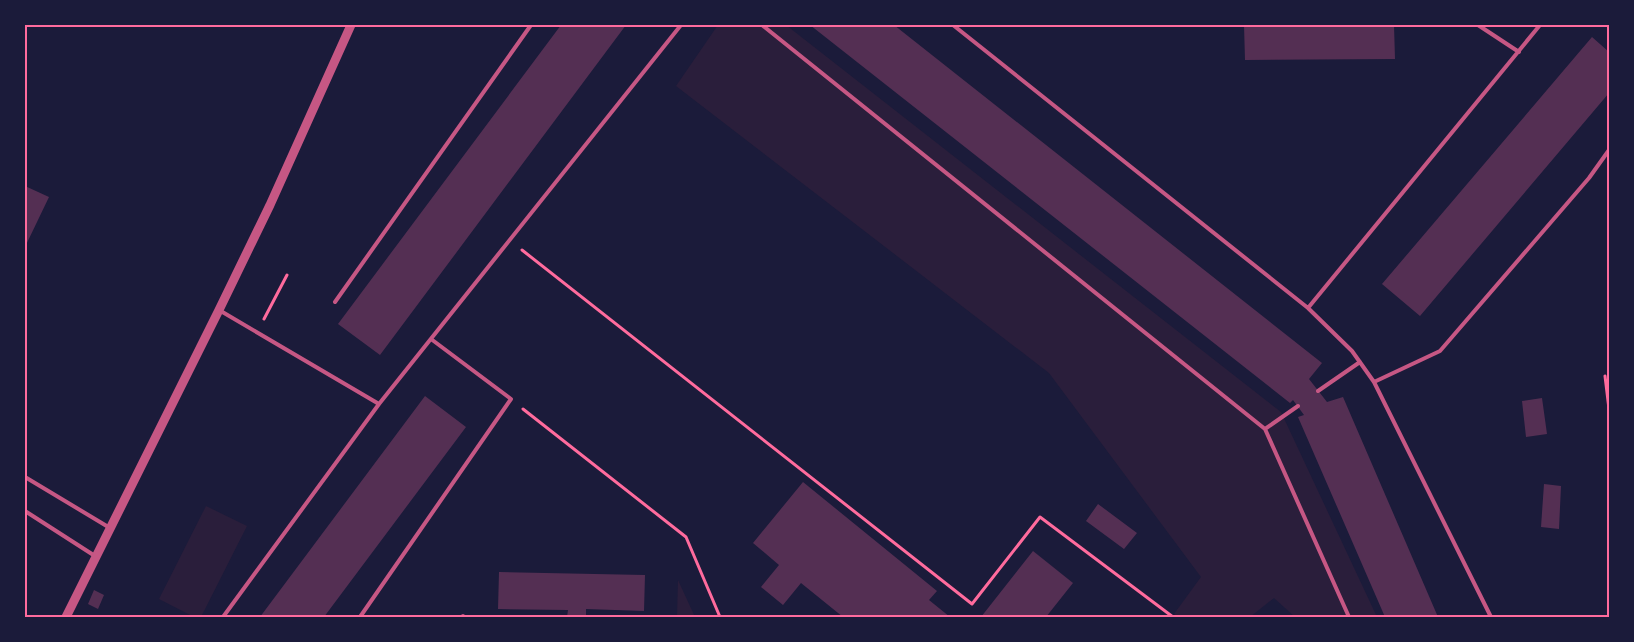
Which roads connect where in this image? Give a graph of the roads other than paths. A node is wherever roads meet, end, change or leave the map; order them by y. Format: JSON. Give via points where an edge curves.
{"nodes":[{"id":1,"x":351,"y":25,"type":"edge"},
{"id":2,"x":530,"y":25,"type":"edge"},
{"id":3,"x":681,"y":25,"type":"edge"},
{"id":4,"x":762,"y":25,"type":"edge"},
{"id":5,"x":953,"y":25,"type":"edge"},
{"id":6,"x":1478,"y":25,"type":"edge"},
{"id":7,"x":1540,"y":25,"type":"edge"},
{"id":8,"x":1519,"y":52,"type":"junction"},
{"id":9,"x":1609,"y":150,"type":"edge"},
{"id":10,"x":335,"y":302,"type":"dead end"},
{"id":11,"x":1308,"y":308,"type":"junction"},
{"id":12,"x":220,"y":310,"type":"junction"},
{"id":13,"x":431,"y":338,"type":"junction"},
{"id":14,"x":1360,"y":362,"type":"junction"},
{"id":15,"x":1374,"y":382,"type":"junction"},
{"id":16,"x":1318,"y":391,"type":"dead end"},
{"id":17,"x":379,"y":404,"type":"junction"},
{"id":18,"x":1298,"y":406,"type":"dead end"},
{"id":19,"x":1265,"y":429,"type":"junction"},
{"id":20,"x":25,"y":477,"type":"edge"},
{"id":21,"x":25,"y":512,"type":"edge"},
{"id":22,"x":110,"y":528,"type":"junction"},
{"id":23,"x":96,"y":557,"type":"junction"},
{"id":24,"x":66,"y":617,"type":"edge"},
{"id":25,"x":223,"y":617,"type":"edge"},
{"id":26,"x":360,"y":617,"type":"edge"},
{"id":27,"x":1349,"y":617,"type":"edge"},
{"id":28,"x":1491,"y":617,"type":"edge"}],
"edges":[{"from":1,"to":12,"type":"street"},
{"from":2,"to":10,"type":"lane"},
{"from":3,"to":13,"type":"lane"},
{"from":4,"to":19,"type":"lane"},
{"from":5,"to":11,"type":"lane"},
{"from":6,"to":8,"type":"lane"},
{"from":7,"to":8,"type":"lane"},
{"from":8,"to":11,"type":"lane"},
{"from":9,"to":15,"type":"lane","via":[[1589,178],[1440,351]]},
{"from":11,"to":14,"type":"lane"},
{"from":12,"to":17,"type":"lane"},
{"from":12,"to":22,"type":"street"},
{"from":13,"to":17,"type":"lane"},
{"from":13,"to":26,"type":"lane","via":[[511,399]]},
{"from":14,"to":15,"type":"lane"},
{"from":14,"to":16,"type":"lane"},
{"from":15,"to":28,"type":"lane"},
{"from":17,"to":25,"type":"lane"},
{"from":18,"to":19,"type":"lane"},
{"from":19,"to":27,"type":"lane"},
{"from":20,"to":22,"type":"lane"},
{"from":21,"to":23,"type":"lane"},
{"from":22,"to":23,"type":"street"},
{"from":23,"to":24,"type":"street"}]}
